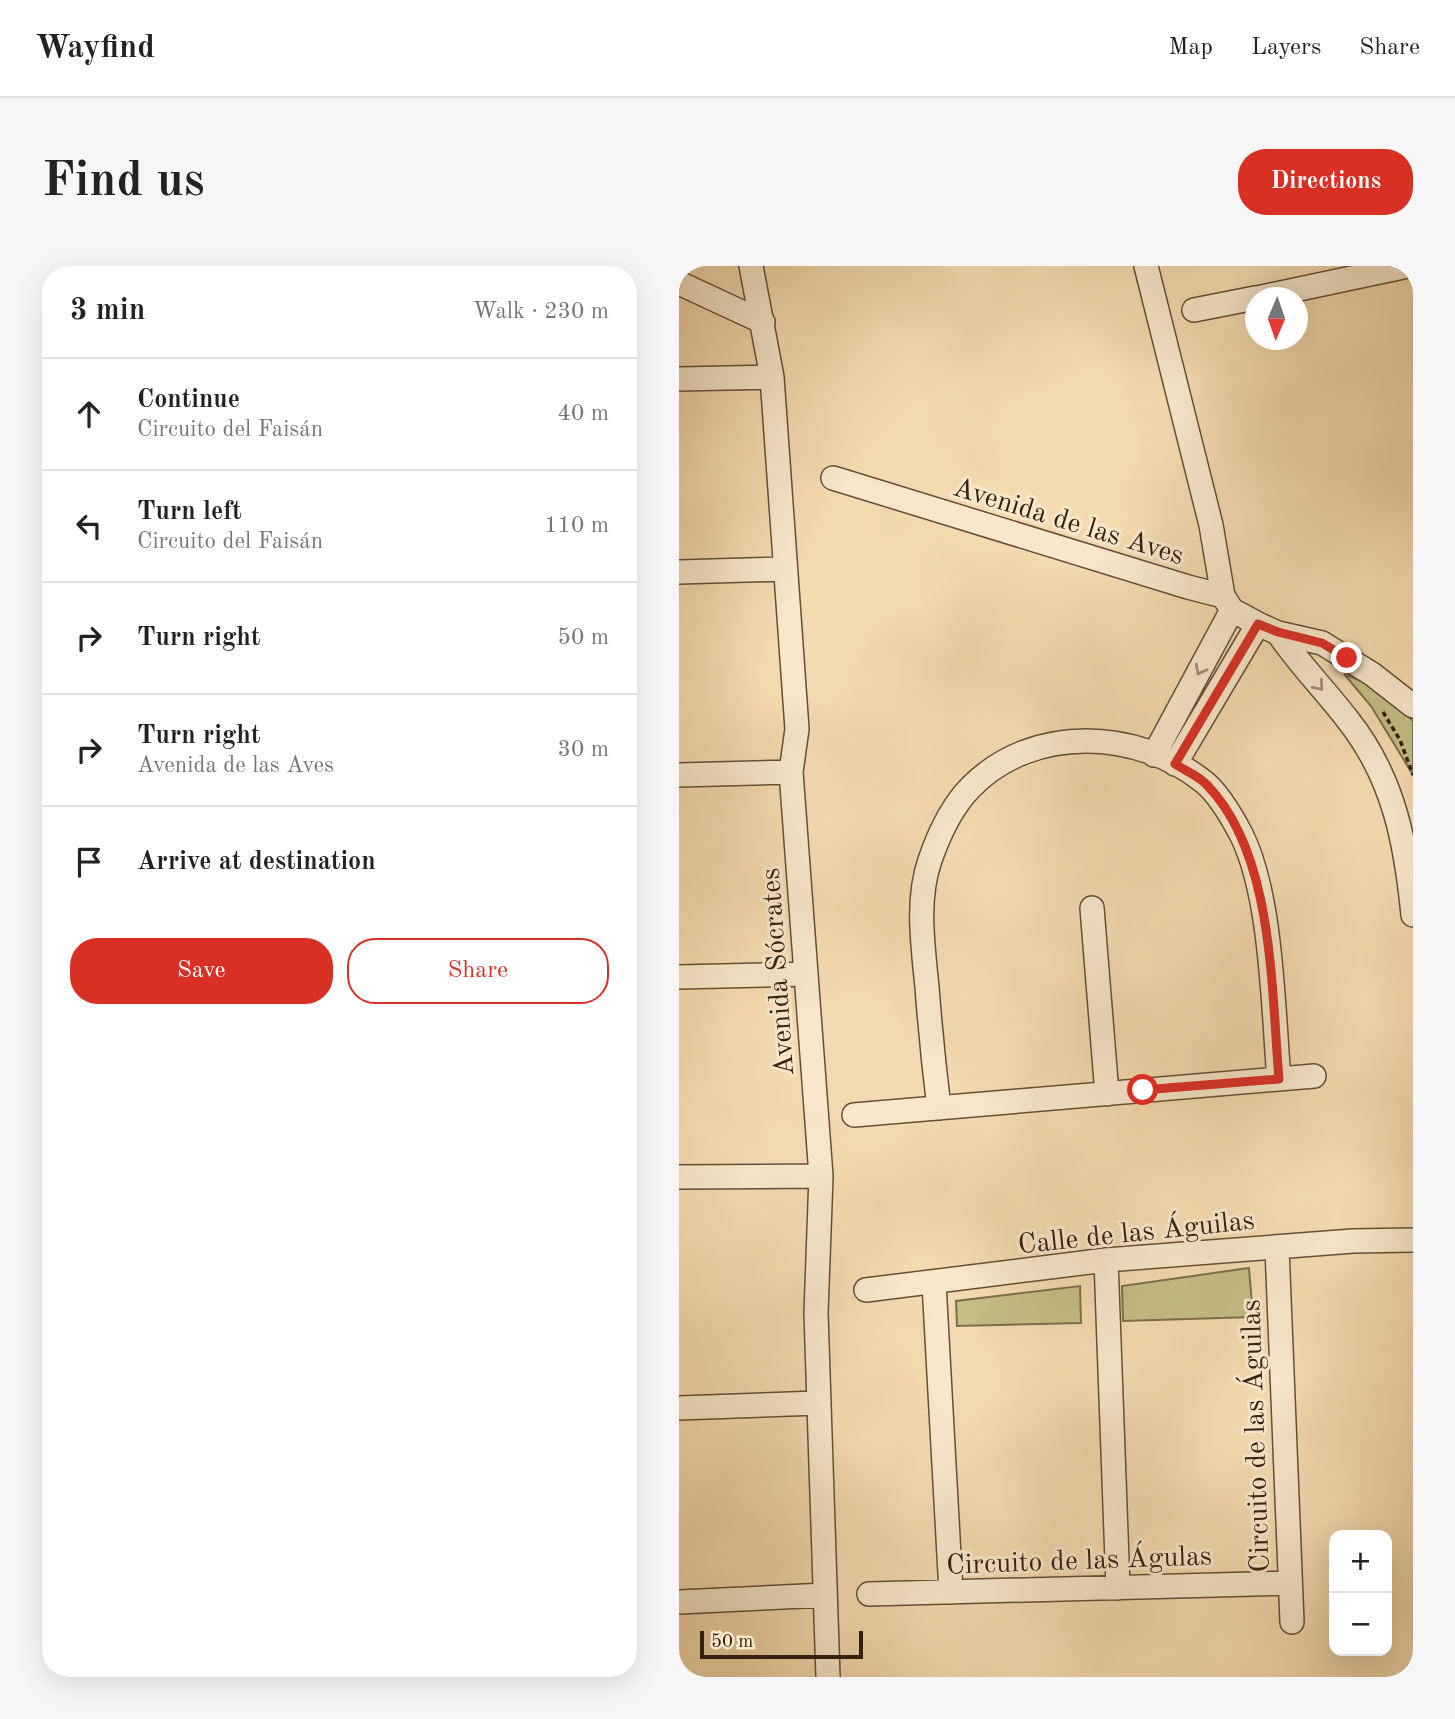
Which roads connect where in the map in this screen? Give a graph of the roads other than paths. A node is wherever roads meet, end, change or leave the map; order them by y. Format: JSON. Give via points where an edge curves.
{"nodes":[{"id":1,"x":751,"y":266,"type":"edge"},
{"id":2,"x":1146,"y":266,"type":"edge"},
{"id":3,"x":1408,"y":266,"type":"edge"},
{"id":4,"x":679,"y":283,"type":"edge"},
{"id":5,"x":1308,"y":287,"type":"edge"},
{"id":6,"x":1245,"y":300,"type":"edge"},
{"id":7,"x":1194,"y":310,"type":"dead end"},
{"id":8,"x":763,"y":322,"type":"junction"},
{"id":9,"x":772,"y":377,"type":"junction"},
{"id":10,"x":679,"y":379,"type":"edge"},
{"id":11,"x":834,"y":478,"type":"dead end"},
{"id":12,"x":784,"y":569,"type":"junction"},
{"id":13,"x":679,"y":572,"type":"edge"},
{"id":14,"x":1227,"y":603,"type":"junction"},
{"id":15,"x":1268,"y":628,"type":"junction"},
{"id":16,"x":1413,"y":706,"type":"edge"},
{"id":17,"x":1165,"y":760,"type":"junction"},
{"id":18,"x":791,"y":772,"type":"junction"},
{"id":19,"x":679,"y":775,"type":"edge"},
{"id":20,"x":1092,"y":908,"type":"dead end"},
{"id":21,"x":1413,"y":915,"type":"edge"},
{"id":22,"x":805,"y":974,"type":"junction"},
{"id":23,"x":679,"y":976,"type":"edge"},
{"id":24,"x":1314,"y":1076,"type":"dead end"},
{"id":25,"x":1279,"y":1079,"type":"junction"},
{"id":26,"x":1107,"y":1094,"type":"junction"},
{"id":27,"x":939,"y":1108,"type":"junction"},
{"id":28,"x":854,"y":1115,"type":"dead end"},
{"id":29,"x":821,"y":1176,"type":"junction"},
{"id":30,"x":679,"y":1177,"type":"edge"},
{"id":31,"x":1413,"y":1240,"type":"edge"},
{"id":32,"x":1277,"y":1248,"type":"junction"},
{"id":33,"x":1106,"y":1260,"type":"junction"},
{"id":34,"x":934,"y":1283,"type":"junction"},
{"id":35,"x":866,"y":1290,"type":"dead end"},
{"id":36,"x":818,"y":1403,"type":"junction"},
{"id":37,"x":679,"y":1408,"type":"edge"},
{"id":38,"x":1290,"y":1583,"type":"junction"},
{"id":39,"x":1118,"y":1588,"type":"junction"},
{"id":40,"x":951,"y":1592,"type":"junction"},
{"id":41,"x":869,"y":1594,"type":"dead end"},
{"id":42,"x":825,"y":1595,"type":"junction"},
{"id":43,"x":679,"y":1602,"type":"edge"},
{"id":44,"x":1291,"y":1622,"type":"dead end"},
{"id":45,"x":828,"y":1677,"type":"edge"}],
"edges":[{"from":1,"to":8,"type":"street","name":"Avenida Sócrates"},
{"from":2,"to":14,"type":"street"},
{"from":3,"to":5,"type":"street"},
{"from":4,"to":8,"type":"street"},
{"from":6,"to":7,"type":"street"},
{"from":8,"to":9,"type":"street","name":"Avenida Sócrates"},
{"from":9,"to":10,"type":"street"},
{"from":9,"to":12,"type":"street","name":"Avenida Sócrates"},
{"from":11,"to":14,"type":"street","name":"Avenida de las Aves"},
{"from":12,"to":13,"type":"street"},
{"from":12,"to":18,"type":"street","name":"Avenida Sócrates","via":[[797,729]]},
{"from":14,"to":15,"type":"street","name":"Avenida de las Aves"},
{"from":14,"to":17,"type":"street","one_way":true},
{"from":15,"to":16,"type":"street","name":"Avenida de las Aves","via":[[1322,643]]},
{"from":15,"to":17,"type":"street"},
{"from":15,"to":21,"type":"street","name":"Avenida de las Aves","one_way":true,"via":[[1348,719],[1382,775],[1396,809],[1408,863]]},
{"from":17,"to":25,"type":"street","via":[[1206,783],[1241,833],[1252,862],[1267,940]]},
{"from":17,"to":27,"type":"street","via":[[1139,747],[1108,741],[1053,744],[993,770],[957,803],[929,863],[923,899]]},
{"from":18,"to":19,"type":"street"},
{"from":18,"to":22,"type":"street","name":"Avenida Sócrates"},
{"from":20,"to":26,"type":"street"},
{"from":22,"to":23,"type":"street"},
{"from":22,"to":29,"type":"street","name":"Avenida Sócrates"},
{"from":24,"to":25,"type":"street"},
{"from":25,"to":26,"type":"street"},
{"from":26,"to":27,"type":"street"},
{"from":27,"to":28,"type":"street"},
{"from":29,"to":30,"type":"street"},
{"from":29,"to":36,"type":"street","name":"Avenida Sócrates"},
{"from":31,"to":32,"type":"street","name":"Calle de las Águilas"},
{"from":32,"to":33,"type":"street","name":"Calle de las Águilas"},
{"from":32,"to":38,"type":"street","name":"Circuito de las Águilas"},
{"from":33,"to":34,"type":"street","name":"Calle de las Águilas"},
{"from":33,"to":39,"type":"street"},
{"from":34,"to":35,"type":"street","name":"Calle de las Águilas"},
{"from":34,"to":40,"type":"street"},
{"from":36,"to":37,"type":"street"},
{"from":36,"to":42,"type":"street","name":"Avenida Sócrates"},
{"from":38,"to":39,"type":"street","name":"Circuito de las Águlas"},
{"from":38,"to":44,"type":"street","name":"Circuito de las Águilas"},
{"from":39,"to":40,"type":"street","name":"Circuito de las Águlas"},
{"from":40,"to":41,"type":"street","name":"Circuito de las Águlas"},
{"from":42,"to":43,"type":"street"},
{"from":42,"to":45,"type":"street","name":"Avenida Sócrates"}]}
